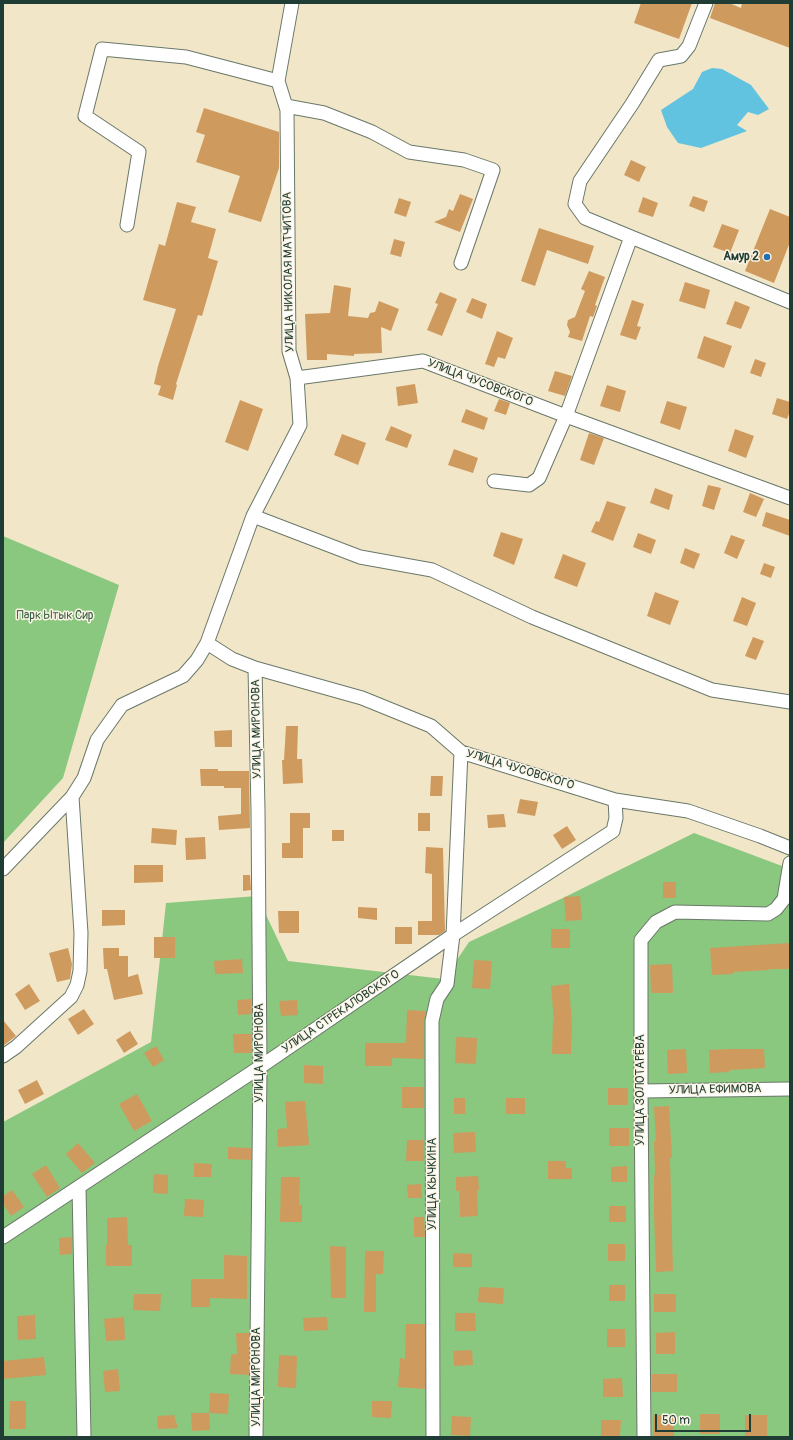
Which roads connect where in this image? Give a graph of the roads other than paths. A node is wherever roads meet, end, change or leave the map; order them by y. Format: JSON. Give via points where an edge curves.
{"nodes":[{"id":1,"x":292,"y":3,"type":"edge"},
{"id":2,"x":706,"y":3,"type":"edge"},
{"id":3,"x":278,"y":81,"type":"junction"},
{"id":4,"x":286,"y":106,"type":"junction"},
{"id":5,"x":127,"y":225,"type":"dead end"},
{"id":6,"x":631,"y":237,"type":"junction"},
{"id":7,"x":462,"y":263,"type":"dead end"},
{"id":8,"x":790,"y":302,"type":"edge"},
{"id":9,"x":297,"y":378,"type":"junction"},
{"id":10,"x":566,"y":416,"type":"junction"},
{"id":11,"x":494,"y":481,"type":"dead end"},
{"id":12,"x":790,"y":498,"type":"edge"},
{"id":13,"x":253,"y":516,"type":"junction"},
{"id":14,"x":207,"y":643,"type":"junction"},
{"id":15,"x":255,"y":668,"type":"junction"},
{"id":16,"x":790,"y":702,"type":"edge"},
{"id":17,"x":461,"y":752,"type":"junction"},
{"id":18,"x":72,"y":797,"type":"junction"},
{"id":19,"x":615,"y":800,"type":"junction"},
{"id":20,"x":790,"y":848,"type":"edge"},
{"id":21,"x":790,"y":863,"type":"edge"},
{"id":22,"x":3,"y":869,"type":"edge"},
{"id":23,"x":453,"y":935,"type":"junction"},
{"id":24,"x":3,"y":1056,"type":"edge"},
{"id":25,"x":260,"y":1067,"type":"junction"},
{"id":26,"x":790,"y":1089,"type":"edge"},
{"id":27,"x":640,"y":1091,"type":"junction"},
{"id":28,"x":79,"y":1187,"type":"junction"},
{"id":29,"x":3,"y":1237,"type":"edge"},
{"id":30,"x":84,"y":1437,"type":"edge"},
{"id":31,"x":256,"y":1437,"type":"edge"},
{"id":32,"x":433,"y":1437,"type":"edge"},
{"id":33,"x":644,"y":1437,"type":"edge"}],
"edges":[{"from":1,"to":3,"type":"street","name":"УЛИЦА НИКОЛАЯ МАТЧИТОВА"},
{"from":2,"to":6,"type":"street","via":[[689,46],[681,56],[660,60],[580,181],[575,204],[585,218]]},
{"from":3,"to":4,"type":"street","name":"УЛИЦА НИКОЛАЯ МАТЧИТОВА"},
{"from":3,"to":5,"type":"street","via":[[186,57],[102,49],[85,116],[139,152]]},
{"from":4,"to":7,"type":"street","via":[[324,113],[372,132],[409,152],[464,160],[493,170]]},
{"from":4,"to":9,"type":"street","name":"УЛИЦА НИКОЛАЯ МАТЧИТОВА","via":[[289,351]]},
{"from":6,"to":8,"type":"street"},
{"from":6,"to":10,"type":"street"},
{"from":9,"to":10,"type":"street","name":"УЛИЦА ЧУСОВСКОГО","via":[[423,361]]},
{"from":9,"to":13,"type":"street","name":"УЛИЦА НИКОЛАЯ МАТЧИТОВА","via":[[300,425]]},
{"from":10,"to":11,"type":"street","via":[[539,478],[529,485]]},
{"from":10,"to":12,"type":"street","name":"УЛИЦА ЧУСОВСКОГО"},
{"from":13,"to":14,"type":"street","name":"УЛИЦА НИКОЛАЯ МАТЧИТОВА"},
{"from":13,"to":16,"type":"street","via":[[360,557],[432,570],[532,617],[712,690]]},
{"from":14,"to":15,"type":"street","name":"УЛИЦА ЧУСОВСКОГО","via":[[232,659]]},
{"from":14,"to":18,"type":"street","name":"УЛИЦА НИКОЛАЯ МАТЧИТОВА","via":[[183,676],[122,705],[97,740],[84,778]]},
{"from":15,"to":17,"type":"street","name":"УЛИЦА ЧУСОВСКОГО","via":[[362,698],[431,726]]},
{"from":15,"to":25,"type":"street","name":"УЛИЦА МИРОНОВА"},
{"from":17,"to":19,"type":"street","name":"УЛИЦА ЧУСОВСКОГО"},
{"from":17,"to":23,"type":"street","name":"УЛИЦА КЫЧКИНА"},
{"from":18,"to":22,"type":"street","name":"УЛИЦА НИКОЛАЯ МАТЧИТОВА"},
{"from":18,"to":24,"type":"street","via":[[81,933],[77,985],[71,997]]},
{"from":19,"to":20,"type":"street","name":"УЛИЦА ЧУСОВСКОГО","via":[[688,811]]},
{"from":19,"to":23,"type":"street","name":"УЛИЦА СТРЕКАЛОВСКОГО","via":[[616,818],[613,831]]},
{"from":21,"to":27,"type":"street","name":"УЛИЦА ЗОЛОТАРЁВА","via":[[784,899],[768,914],[675,912],[656,922],[641,940]]},
{"from":23,"to":25,"type":"street","name":"УЛИЦА СТРЕКАЛОВСКОГО"},
{"from":23,"to":32,"type":"street","name":"УЛИЦА КЫЧКИНА","via":[[447,984],[437,999],[432,1021]]},
{"from":25,"to":28,"type":"street","name":"УЛИЦА СТРЕКАЛОВСКОГО"},
{"from":25,"to":31,"type":"street","name":"УЛИЦА МИРОНОВА"},
{"from":26,"to":27,"type":"street","name":"УЛИЦА ЕФИМОВА"},
{"from":27,"to":33,"type":"street","name":"УЛИЦА ЗОЛОТАРЁВА"},
{"from":28,"to":29,"type":"street","name":"УЛИЦА СТРЕКАЛОВСКОГО"},
{"from":28,"to":30,"type":"street"}]}
